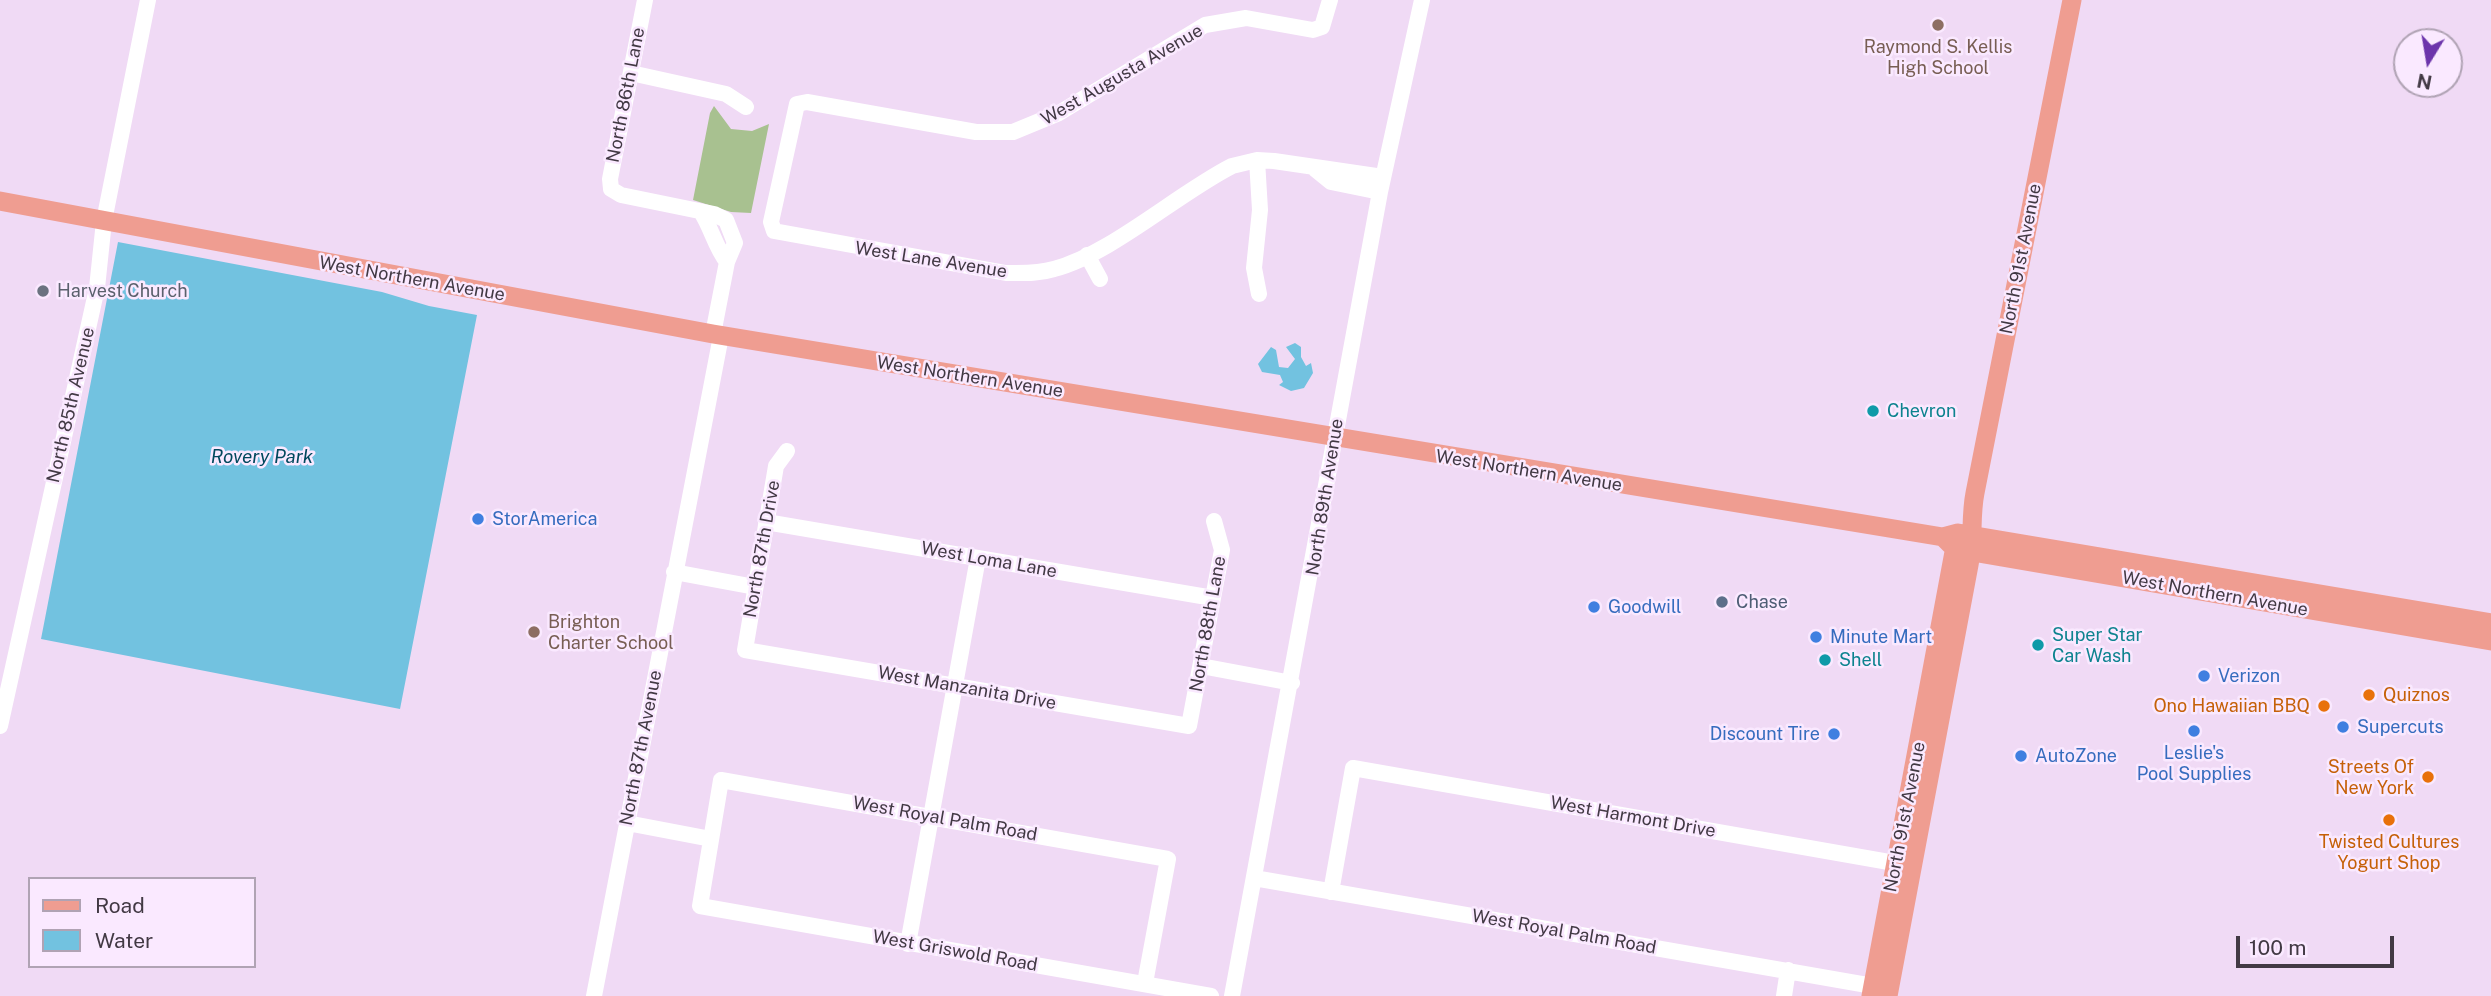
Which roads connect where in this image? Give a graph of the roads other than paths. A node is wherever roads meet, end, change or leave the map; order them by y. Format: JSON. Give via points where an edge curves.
{"nodes":[{"id":1,"x":148,"y":0,"type":"edge"},
{"id":2,"x":645,"y":0,"type":"edge"},
{"id":3,"x":1330,"y":0,"type":"edge"},
{"id":4,"x":1422,"y":0,"type":"edge"},
{"id":5,"x":2072,"y":0,"type":"edge"},
{"id":6,"x":631,"y":74,"type":"junction"},
{"id":7,"x":746,"y":107,"type":"dead end"},
{"id":8,"x":1257,"y":160,"type":"junction"},
{"id":9,"x":1382,"y":185,"type":"junction"},
{"id":10,"x":0,"y":201,"type":"edge"},
{"id":11,"x":701,"y":212,"type":"junction"},
{"id":12,"x":104,"y":221,"type":"junction"},
{"id":13,"x":732,"y":231,"type":"junction"},
{"id":14,"x":774,"y":231,"type":"joint"},
{"id":15,"x":716,"y":237,"type":"junction"},
{"id":16,"x":1087,"y":255,"type":"junction"},
{"id":17,"x":727,"y":262,"type":"junction"},
{"id":18,"x":1100,"y":279,"type":"dead end"},
{"id":19,"x":1259,"y":294,"type":"dead end"},
{"id":20,"x":717,"y":335,"type":"junction"},
{"id":21,"x":1337,"y":439,"type":"junction"},
{"id":22,"x":787,"y":451,"type":"dead end"},
{"id":23,"x":1214,"y":521,"type":"dead end"},
{"id":24,"x":765,"y":522,"type":"junction"},
{"id":25,"x":1962,"y":537,"type":"junction"},
{"id":26,"x":978,"y":558,"type":"junction"},
{"id":27,"x":674,"y":572,"type":"junction"},
{"id":28,"x":755,"y":587,"type":"junction"},
{"id":29,"x":2285,"y":597,"type":"junction"},
{"id":30,"x":1213,"y":598,"type":"junction"},
{"id":31,"x":2488,"y":622,"type":"edge"},
{"id":32,"x":2491,"y":641,"type":"edge"},
{"id":33,"x":745,"y":650,"type":"joint"},
{"id":34,"x":1201,"y":666,"type":"junction"},
{"id":35,"x":1292,"y":683,"type":"junction"},
{"id":36,"x":954,"y":686,"type":"junction"},
{"id":37,"x":1928,"y":693,"type":"junction"},
{"id":38,"x":0,"y":726,"type":"edge"},
{"id":39,"x":1189,"y":726,"type":"joint"},
{"id":40,"x":1927,"y":791,"type":"junction"},
{"id":41,"x":931,"y":817,"type":"junction"},
{"id":42,"x":627,"y":822,"type":"junction"},
{"id":43,"x":711,"y":839,"type":"junction"},
{"id":44,"x":1905,"y":865,"type":"junction"},
{"id":45,"x":1254,"y":878,"type":"junction"},
{"id":46,"x":1331,"y":892,"type":"junction"},
{"id":47,"x":908,"y":944,"type":"junction"},
{"id":48,"x":1788,"y":971,"type":"junction"},
{"id":49,"x":1145,"y":983,"type":"junction"},
{"id":50,"x":1877,"y":993,"type":"edge"},
{"id":51,"x":594,"y":996,"type":"edge"},
{"id":52,"x":1211,"y":996,"type":"edge"},
{"id":53,"x":1232,"y":996,"type":"edge"},
{"id":54,"x":1784,"y":996,"type":"edge"}],
"edges":[{"from":1,"to":12,"type":"street","name":"North 85th Avenue"},
{"from":2,"to":6,"type":"street","name":"North 86th Lane"},
{"from":3,"to":14,"type":"street","name":"West Augusta Avenue","via":[[1322,27],[1313,30],[1246,18],[1205,25],[1059,113],[1013,132],[976,132],[807,102],[797,104],[771,222]]},
{"from":4,"to":9,"type":"street","name":"North 89th Avenue"},
{"from":5,"to":25,"type":"main road","name":"North 91st Avenue"},
{"from":6,"to":7,"type":"street","via":[[726,94]]},
{"from":6,"to":11,"type":"street","name":"North 86th Lane","via":[[611,189]]},
{"from":8,"to":9,"type":"street","name":"West Lane Avenue","via":[[1315,169],[1331,182]]},
{"from":8,"to":16,"type":"street","name":"West Lane Avenue","via":[[1215,174]]},
{"from":8,"to":19,"type":"street","via":[[1260,210],[1254,268]]},
{"from":9,"to":21,"type":"street","name":"North 89th Avenue"},
{"from":10,"to":12,"type":"main road","name":"West Northern Avenue"},
{"from":11,"to":13,"type":"street","via":[[726,220]]},
{"from":11,"to":15,"type":"street"},
{"from":12,"to":20,"type":"main road","name":"West Northern Avenue"},
{"from":12,"to":38,"type":"street","name":"North 85th Avenue","via":[[95,301]]},
{"from":13,"to":15,"type":"street"},
{"from":13,"to":17,"type":"street","name":"North 87th Avenue","via":[[735,243]]},
{"from":14,"to":16,"type":"street","name":"West Lane Avenue","via":[[1006,273],[1056,269]]},
{"from":15,"to":17,"type":"street"},
{"from":16,"to":18,"type":"street"},
{"from":17,"to":20,"type":"street","name":"North 87th Avenue"},
{"from":20,"to":21,"type":"main road","name":"West Northern Avenue"},
{"from":20,"to":27,"type":"street","name":"North 87th Avenue"},
{"from":21,"to":25,"type":"main road","name":"West Northern Avenue"},
{"from":21,"to":35,"type":"street","name":"North 89th Avenue"},
{"from":22,"to":24,"type":"street","name":"North 87th Drive","via":[[776,466]]},
{"from":23,"to":30,"type":"street","name":"North 88th Lane","via":[[1222,550]]},
{"from":24,"to":26,"type":"street","name":"West Loma Lane"},
{"from":24,"to":28,"type":"street","name":"North 87th Drive"},
{"from":25,"to":29,"type":"main road","name":"West Northern Avenue"},
{"from":25,"to":37,"type":"main road","name":"North 91st Avenue"},
{"from":25,"to":40,"type":"main road","name":"North 91st Avenue"},
{"from":26,"to":30,"type":"street","name":"West Loma Lane"},
{"from":26,"to":36,"type":"street"},
{"from":27,"to":28,"type":"street"},
{"from":27,"to":42,"type":"street","name":"North 87th Avenue"},
{"from":28,"to":33,"type":"street","name":"North 87th Drive"},
{"from":29,"to":31,"type":"main road","name":"West Northern Avenue"},
{"from":29,"to":32,"type":"main road","name":"West Northern Avenue"},
{"from":30,"to":34,"type":"street","name":"North 88th Lane"},
{"from":33,"to":36,"type":"street","name":"West Manzanita Drive"},
{"from":34,"to":35,"type":"street"},
{"from":34,"to":39,"type":"street","name":"North 88th Lane"},
{"from":35,"to":45,"type":"street","name":"North 89th Avenue"},
{"from":36,"to":39,"type":"street","name":"West Manzanita Drive"},
{"from":36,"to":41,"type":"street"},
{"from":37,"to":40,"type":"main road","via":[[1934,697],[1935,708],[1926,757]]},
{"from":37,"to":44,"type":"main road","name":"North 91st Avenue"},
{"from":40,"to":44,"type":"main road","name":"North 91st Avenue"},
{"from":41,"to":43,"type":"street","name":"West Royal Palm Road","via":[[721,780]]},
{"from":41,"to":47,"type":"street"},
{"from":41,"to":49,"type":"street","name":"West Royal Palm Road","via":[[1168,859]]},
{"from":42,"to":43,"type":"street"},
{"from":42,"to":51,"type":"street","name":"North 87th Avenue"},
{"from":43,"to":47,"type":"street","name":"West Griswold Road","via":[[700,906]]},
{"from":44,"to":46,"type":"street","name":"West Harmont Drive","via":[[1353,768]]},
{"from":44,"to":50,"type":"main road","name":"North 91st Avenue"},
{"from":45,"to":46,"type":"street","name":"West Royal Palm Road"},
{"from":45,"to":53,"type":"street","name":"North 89th Avenue"},
{"from":46,"to":48,"type":"street","name":"West Royal Palm Road"},
{"from":47,"to":49,"type":"street","name":"West Griswold Road"},
{"from":48,"to":50,"type":"street","name":"West Royal Palm Road"},
{"from":48,"to":54,"type":"street"},
{"from":49,"to":52,"type":"street","name":"West Griswold Road"}]}
